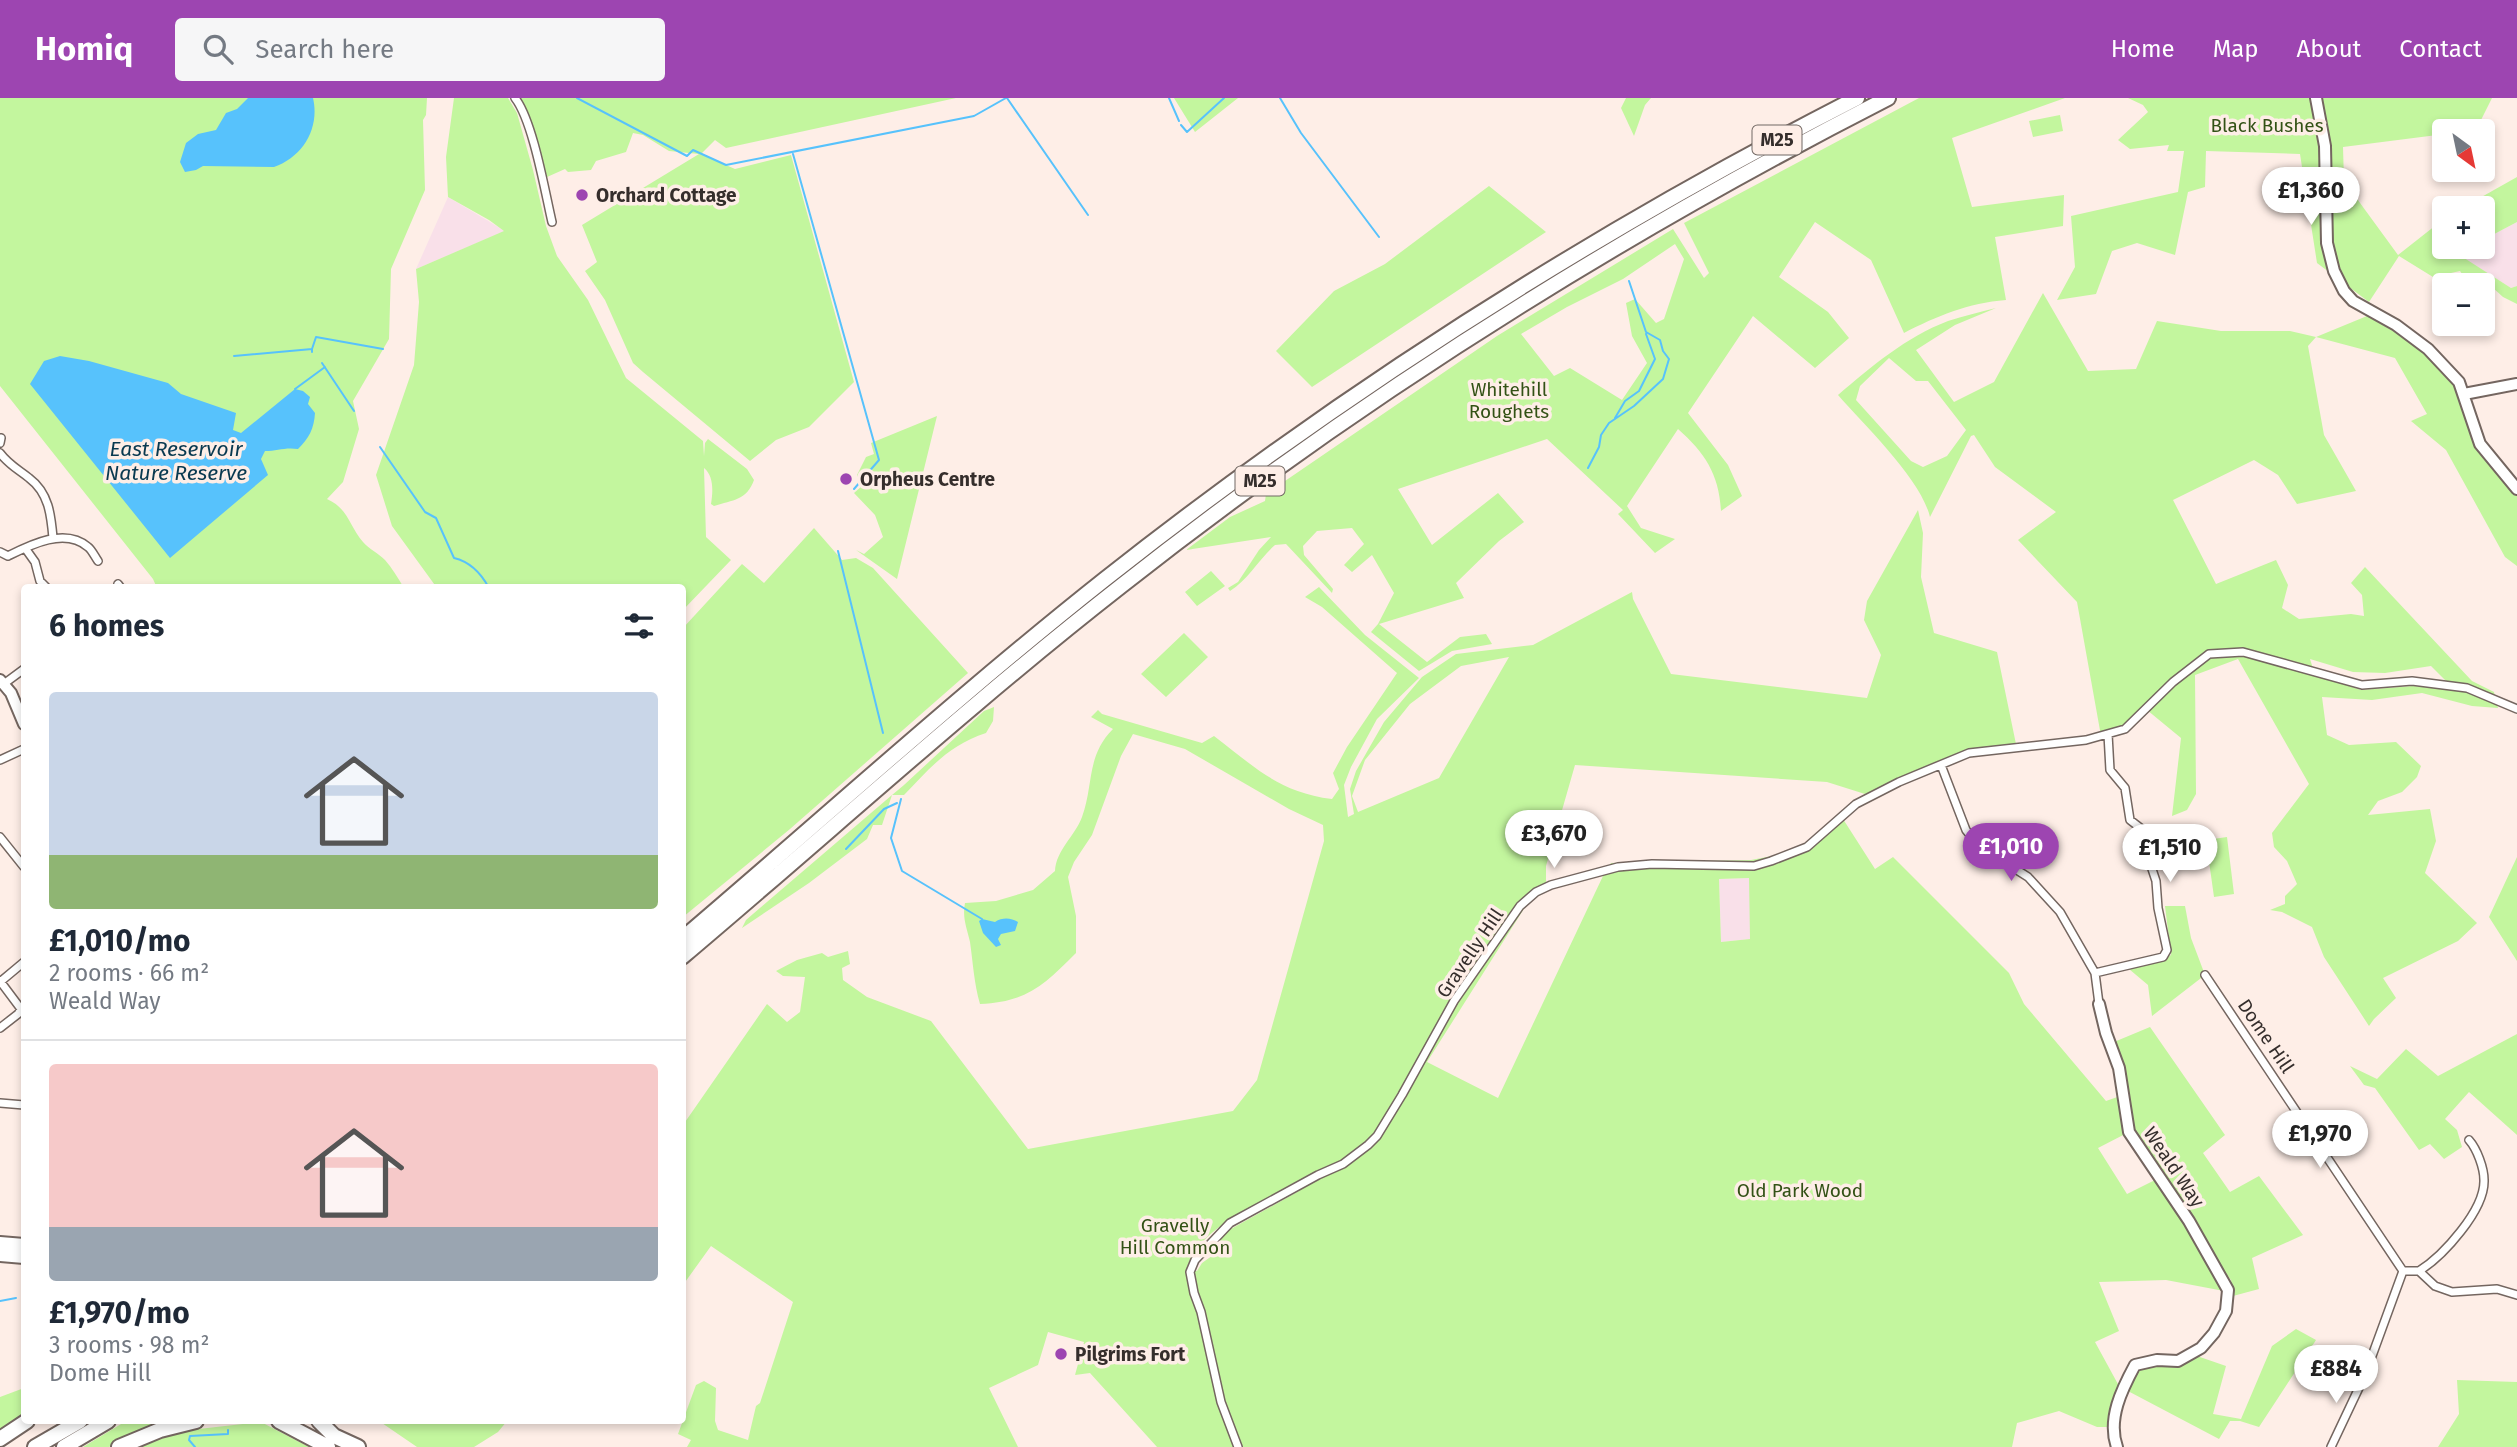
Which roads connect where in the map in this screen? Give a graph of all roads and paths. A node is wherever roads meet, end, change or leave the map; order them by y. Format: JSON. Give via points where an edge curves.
{"nodes":[{"id":1,"x":515,"y":98,"type":"edge"},
{"id":2,"x":1857,"y":98,"type":"edge"},
{"id":3,"x":1888,"y":98,"type":"edge"},
{"id":4,"x":2316,"y":98,"type":"edge"},
{"id":5,"x":552,"y":222,"type":"dead end"},
{"id":6,"x":2517,"y":384,"type":"edge"},
{"id":7,"x":2464,"y":394,"type":"junction"},
{"id":8,"x":1,"y":438,"type":"edge"},
{"id":9,"x":0,"y":443,"type":"edge"},
{"id":10,"x":0,"y":453,"type":"edge"},
{"id":11,"x":2517,"y":489,"type":"edge"},
{"id":12,"x":53,"y":538,"type":"junction"},
{"id":13,"x":25,"y":548,"type":"junction"},
{"id":14,"x":0,"y":552,"type":"edge"},
{"id":15,"x":98,"y":561,"type":"dead end"},
{"id":16,"x":43,"y":584,"type":"edge"},
{"id":17,"x":21,"y":671,"type":"edge"},
{"id":18,"x":2,"y":682,"type":"edge"},
{"id":19,"x":2517,"y":709,"type":"edge"},
{"id":20,"x":21,"y":718,"type":"edge"},
{"id":21,"x":2108,"y":734,"type":"junction"},
{"id":22,"x":21,"y":750,"type":"edge"},
{"id":23,"x":0,"y":760,"type":"edge"},
{"id":24,"x":1941,"y":765,"type":"junction"},
{"id":25,"x":0,"y":837,"type":"edge"},
{"id":26,"x":21,"y":863,"type":"edge"},
{"id":27,"x":686,"y":945,"type":"edge"},
{"id":28,"x":686,"y":946,"type":"edge"},
{"id":29,"x":21,"y":964,"type":"edge"},
{"id":30,"x":2095,"y":973,"type":"junction"},
{"id":31,"x":2206,"y":975,"type":"dead end"},
{"id":32,"x":0,"y":982,"type":"edge"},
{"id":33,"x":2099,"y":1004,"type":"joint"},
{"id":34,"x":21,"y":1007,"type":"edge"},
{"id":35,"x":21,"y":1011,"type":"edge"},
{"id":36,"x":0,"y":1028,"type":"edge"},
{"id":37,"x":0,"y":1103,"type":"edge"},
{"id":38,"x":21,"y":1105,"type":"edge"},
{"id":39,"x":2469,"y":1140,"type":"dead end"},
{"id":40,"x":0,"y":1244,"type":"edge"},
{"id":41,"x":21,"y":1246,"type":"edge"},
{"id":42,"x":0,"y":1254,"type":"edge"},
{"id":43,"x":21,"y":1256,"type":"edge"},
{"id":44,"x":2403,"y":1271,"type":"junction"},
{"id":45,"x":2419,"y":1271,"type":"junction"},
{"id":46,"x":2517,"y":1295,"type":"edge"},
{"id":47,"x":22,"y":1424,"type":"edge"},
{"id":48,"x":75,"y":1424,"type":"edge"},
{"id":49,"x":103,"y":1424,"type":"edge"},
{"id":50,"x":184,"y":1424,"type":"edge"},
{"id":51,"x":285,"y":1424,"type":"edge"},
{"id":52,"x":322,"y":1424,"type":"edge"},
{"id":53,"x":0,"y":1439,"type":"edge"},
{"id":54,"x":35,"y":1447,"type":"edge"},
{"id":55,"x":64,"y":1447,"type":"edge"},
{"id":56,"x":119,"y":1447,"type":"edge"},
{"id":57,"x":328,"y":1447,"type":"edge"},
{"id":58,"x":358,"y":1447,"type":"edge"},
{"id":59,"x":1238,"y":1447,"type":"edge"},
{"id":60,"x":2117,"y":1447,"type":"edge"},
{"id":61,"x":2331,"y":1447,"type":"edge"}],
"edges":[{"from":1,"to":5,"type":"street","via":[[535,151]]},
{"from":2,"to":27,"type":"highway","number":"M25","via":[[1583,249],[1403,363],[1264,460],[1028,641],[703,922]]},
{"from":3,"to":28,"type":"highway","number":"M25","via":[[1590,263],[1449,351],[1265,478],[1045,646]]},
{"from":4,"to":7,"type":"street","via":[[2325,146],[2327,243],[2333,271],[2353,301],[2428,349],[2459,382]]},
{"from":6,"to":7,"type":"street"},
{"from":7,"to":11,"type":"street","via":[[2480,444]]},
{"from":8,"to":9,"type":"street"},
{"from":10,"to":12,"type":"street","via":[[43,493],[51,512]]},
{"from":12,"to":13,"type":"street"},
{"from":12,"to":15,"type":"street","via":[[87,546]]},
{"from":13,"to":14,"type":"street","via":[[8,556]]},
{"from":13,"to":16,"type":"street"},
{"from":17,"to":18,"type":"street"},
{"from":18,"to":20,"type":"street"},
{"from":19,"to":21,"type":"street","name":"Gravelly Hill","via":[[2467,688],[2412,681],[2362,685],[2243,652],[2209,654],[2125,729]]},
{"from":21,"to":24,"type":"street","name":"Gravelly Hill","via":[[2047,746],[1969,753]]},
{"from":21,"to":30,"type":"street","via":[[2110,770],[2125,788],[2130,820],[2143,830],[2167,950],[2163,957]]},
{"from":22,"to":23,"type":"street"},
{"from":24,"to":30,"type":"street","name":"Weald Way","via":[[1966,830],[1979,846],[2028,877],[2050,899]]},
{"from":24,"to":59,"type":"street","name":"Gravelly Hill","via":[[1856,804],[1807,847],[1771,861],[1754,866],[1618,867],[1551,885],[1520,906],[1454,1001],[1377,1136],[1343,1164],[1230,1223],[1200,1253],[1190,1272],[1221,1402]]},
{"from":25,"to":26,"type":"street"},
{"from":29,"to":32,"type":"street"},
{"from":30,"to":33,"type":"street","name":"Weald Way"},
{"from":31,"to":44,"type":"street","name":"Dome Hill"},
{"from":32,"to":34,"type":"street"},
{"from":33,"to":60,"type":"street","name":"Weald Way","via":[[2119,1068],[2129,1132],[2189,1221],[2228,1290],[2226,1311],[2201,1348],[2178,1361],[2135,1364],[2114,1421]]},
{"from":35,"to":36,"type":"street"},
{"from":37,"to":38,"type":"street"},
{"from":39,"to":45,"type":"street","via":[[2484,1181],[2479,1202],[2456,1239]]},
{"from":40,"to":41,"type":"highway"},
{"from":42,"to":43,"type":"highway"},
{"from":44,"to":45,"type":"street"},
{"from":44,"to":61,"type":"street","via":[[2365,1375]]},
{"from":45,"to":46,"type":"street","via":[[2435,1286],[2452,1292],[2497,1289]]},
{"from":47,"to":53,"type":"highway"},
{"from":48,"to":54,"type":"highway"},
{"from":49,"to":55,"type":"highway"},
{"from":50,"to":56,"type":"highway"},
{"from":51,"to":57,"type":"highway"},
{"from":52,"to":58,"type":"highway","via":[[334,1436]]}]}
